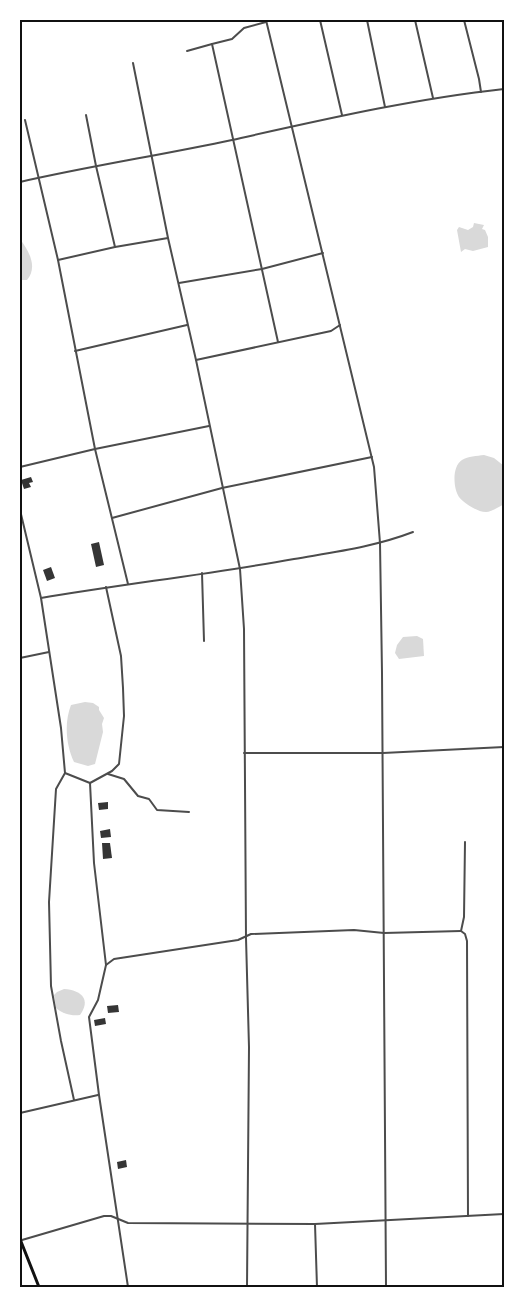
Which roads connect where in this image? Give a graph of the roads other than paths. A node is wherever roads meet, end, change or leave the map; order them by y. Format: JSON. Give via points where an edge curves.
{"nodes":[{"id":1,"x":320,"y":20,"type":"edge"},
{"id":2,"x":367,"y":20,"type":"edge"},
{"id":3,"x":415,"y":20,"type":"edge"},
{"id":4,"x":464,"y":20,"type":"edge"},
{"id":5,"x":266,"y":21,"type":"edge"},
{"id":6,"x":212,"y":44,"type":"junction"},
{"id":7,"x":187,"y":51,"type":"dead end"},
{"id":8,"x":133,"y":63,"type":"dead end"},
{"id":9,"x":504,"y":89,"type":"edge"},
{"id":10,"x":481,"y":92,"type":"junction"},
{"id":11,"x":433,"y":98,"type":"junction"},
{"id":12,"x":385,"y":107,"type":"junction"},
{"id":13,"x":86,"y":115,"type":"dead end"},
{"id":14,"x":342,"y":115,"type":"junction"},
{"id":15,"x":25,"y":120,"type":"dead end"},
{"id":16,"x":292,"y":126,"type":"junction"},
{"id":17,"x":233,"y":139,"type":"junction"},
{"id":18,"x":152,"y":156,"type":"junction"},
{"id":19,"x":96,"y":166,"type":"junction"},
{"id":20,"x":39,"y":178,"type":"junction"},
{"id":21,"x":20,"y":182,"type":"edge"},
{"id":22,"x":168,"y":238,"type":"junction"},
{"id":23,"x":115,"y":247,"type":"junction"},
{"id":24,"x":323,"y":253,"type":"junction"},
{"id":25,"x":58,"y":260,"type":"junction"},
{"id":26,"x":262,"y":269,"type":"junction"},
{"id":27,"x":179,"y":283,"type":"junction"},
{"id":28,"x":187,"y":325,"type":"junction"},
{"id":29,"x":340,"y":325,"type":"junction"},
{"id":30,"x":278,"y":342,"type":"junction"},
{"id":31,"x":75,"y":351,"type":"junction"},
{"id":32,"x":196,"y":360,"type":"junction"},
{"id":33,"x":209,"y":426,"type":"junction"},
{"id":34,"x":95,"y":449,"type":"junction"},
{"id":35,"x":372,"y":457,"type":"junction"},
{"id":36,"x":20,"y":467,"type":"edge"},
{"id":37,"x":222,"y":488,"type":"junction"},
{"id":38,"x":20,"y":510,"type":"edge"},
{"id":39,"x":112,"y":518,"type":"junction"},
{"id":40,"x":413,"y":532,"type":"dead end"},
{"id":41,"x":380,"y":544,"type":"junction"},
{"id":42,"x":240,"y":569,"type":"junction"},
{"id":43,"x":202,"y":573,"type":"junction"},
{"id":44,"x":128,"y":584,"type":"junction"},
{"id":45,"x":106,"y":587,"type":"junction"},
{"id":46,"x":41,"y":598,"type":"junction"},
{"id":47,"x":204,"y":641,"type":"dead end"},
{"id":48,"x":49,"y":652,"type":"junction"},
{"id":49,"x":20,"y":658,"type":"edge"},
{"id":50,"x":504,"y":747,"type":"edge"},
{"id":51,"x":383,"y":752,"type":"junction"},
{"id":52,"x":244,"y":753,"type":"junction"},
{"id":53,"x":65,"y":774,"type":"junction"},
{"id":54,"x":108,"y":774,"type":"junction"},
{"id":55,"x":90,"y":783,"type":"junction"},
{"id":56,"x":188,"y":812,"type":"dead end"},
{"id":57,"x":465,"y":842,"type":"dead end"},
{"id":58,"x":461,"y":931,"type":"junction"},
{"id":59,"x":384,"y":933,"type":"junction"},
{"id":60,"x":246,"y":938,"type":"junction"},
{"id":61,"x":106,"y":966,"type":"junction"},
{"id":62,"x":99,"y":1095,"type":"junction"},
{"id":63,"x":74,"y":1100,"type":"junction"},
{"id":64,"x":20,"y":1113,"type":"edge"},
{"id":65,"x":504,"y":1214,"type":"edge"},
{"id":66,"x":468,"y":1216,"type":"junction"},
{"id":67,"x":386,"y":1219,"type":"junction"},
{"id":68,"x":118,"y":1220,"type":"junction"},
{"id":69,"x":246,"y":1222,"type":"junction"},
{"id":70,"x":315,"y":1224,"type":"junction"},
{"id":71,"x":20,"y":1240,"type":"edge"},
{"id":72,"x":40,"y":1287,"type":"edge"},
{"id":73,"x":128,"y":1287,"type":"edge"},
{"id":74,"x":247,"y":1287,"type":"edge"},
{"id":75,"x":317,"y":1287,"type":"edge"},
{"id":76,"x":386,"y":1287,"type":"edge"}],
"edges":[{"from":1,"to":14,"type":"street"},
{"from":2,"to":12,"type":"street"},
{"from":3,"to":11,"type":"street"},
{"from":4,"to":10,"type":"street"},
{"from":5,"to":6,"type":"street","via":[[244,28],[232,39]]},
{"from":5,"to":16,"type":"street"},
{"from":6,"to":7,"type":"street"},
{"from":6,"to":17,"type":"street"},
{"from":8,"to":18,"type":"street"},
{"from":9,"to":10,"type":"street"},
{"from":10,"to":11,"type":"street"},
{"from":11,"to":12,"type":"street"},
{"from":12,"to":14,"type":"street"},
{"from":13,"to":19,"type":"street"},
{"from":14,"to":16,"type":"street"},
{"from":15,"to":20,"type":"street"},
{"from":16,"to":17,"type":"street"},
{"from":16,"to":24,"type":"street"},
{"from":17,"to":18,"type":"street"},
{"from":17,"to":26,"type":"street"},
{"from":18,"to":19,"type":"street"},
{"from":18,"to":22,"type":"street"},
{"from":19,"to":20,"type":"street"},
{"from":19,"to":23,"type":"street"},
{"from":20,"to":21,"type":"street"},
{"from":20,"to":25,"type":"street"},
{"from":22,"to":23,"type":"street"},
{"from":22,"to":27,"type":"street"},
{"from":23,"to":25,"type":"street"},
{"from":24,"to":26,"type":"street"},
{"from":24,"to":29,"type":"street"},
{"from":25,"to":31,"type":"street"},
{"from":26,"to":27,"type":"street"},
{"from":26,"to":30,"type":"street"},
{"from":27,"to":28,"type":"street"},
{"from":28,"to":31,"type":"street"},
{"from":28,"to":32,"type":"street"},
{"from":29,"to":30,"type":"street","via":[[331,331]]},
{"from":29,"to":35,"type":"street"},
{"from":30,"to":32,"type":"street"},
{"from":31,"to":34,"type":"street"},
{"from":32,"to":33,"type":"street"},
{"from":33,"to":34,"type":"street"},
{"from":33,"to":37,"type":"street"},
{"from":34,"to":36,"type":"street"},
{"from":34,"to":39,"type":"street"},
{"from":35,"to":37,"type":"street"},
{"from":35,"to":41,"type":"street"},
{"from":37,"to":39,"type":"street"},
{"from":37,"to":42,"type":"street"},
{"from":38,"to":46,"type":"street"},
{"from":39,"to":44,"type":"street"},
{"from":40,"to":41,"type":"street"},
{"from":41,"to":42,"type":"street"},
{"from":41,"to":51,"type":"street"},
{"from":42,"to":43,"type":"street"},
{"from":42,"to":52,"type":"street","via":[[244,629]]},
{"from":43,"to":44,"type":"street"},
{"from":43,"to":47,"type":"street"},
{"from":44,"to":45,"type":"street"},
{"from":45,"to":46,"type":"street"},
{"from":45,"to":54,"type":"street","via":[[120,651],[124,716],[119,764]]},
{"from":46,"to":48,"type":"street"},
{"from":48,"to":49,"type":"street"},
{"from":48,"to":53,"type":"street"},
{"from":50,"to":51,"type":"street"},
{"from":51,"to":52,"type":"street"},
{"from":51,"to":59,"type":"street"},
{"from":52,"to":60,"type":"street"},
{"from":53,"to":55,"type":"street"},
{"from":53,"to":63,"type":"street","via":[[56,789],[49,902],[51,986]]},
{"from":54,"to":55,"type":"street"},
{"from":54,"to":56,"type":"street","via":[[124,779],[138,796],[149,799],[156,810]]},
{"from":55,"to":61,"type":"street","via":[[94,864]]},
{"from":57,"to":58,"type":"street"},
{"from":58,"to":59,"type":"street"},
{"from":58,"to":66,"type":"street","via":[[467,941]]},
{"from":59,"to":60,"type":"street","via":[[346,930],[251,934]]},
{"from":59,"to":67,"type":"street"},
{"from":60,"to":61,"type":"street","via":[[114,959]]},
{"from":60,"to":69,"type":"street","via":[[249,1047]]},
{"from":61,"to":62,"type":"street","via":[[98,1000],[89,1017]]},
{"from":62,"to":63,"type":"street"},
{"from":62,"to":68,"type":"street"},
{"from":63,"to":64,"type":"street"},
{"from":65,"to":66,"type":"street"},
{"from":66,"to":67,"type":"street"},
{"from":67,"to":70,"type":"street"},
{"from":67,"to":76,"type":"street"},
{"from":68,"to":69,"type":"street","via":[[128,1223]]},
{"from":68,"to":71,"type":"street","via":[[104,1216]]},
{"from":68,"to":73,"type":"street"},
{"from":69,"to":70,"type":"street"},
{"from":69,"to":74,"type":"street"},
{"from":70,"to":75,"type":"street"},
{"from":71,"to":72,"type":"main road"}]}
